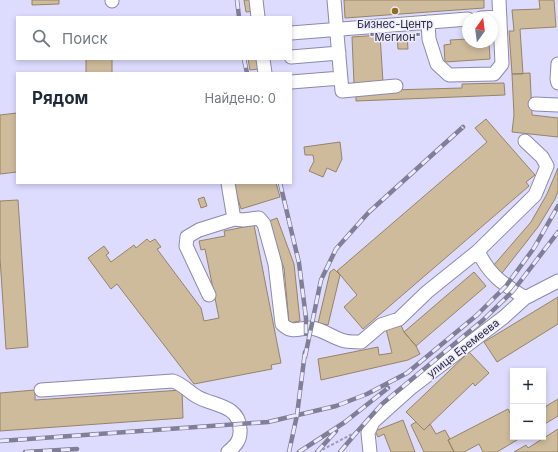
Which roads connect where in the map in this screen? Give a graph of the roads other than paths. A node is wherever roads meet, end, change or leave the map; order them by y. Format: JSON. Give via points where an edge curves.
{"nodes":[{"id":1,"x":256,"y":0,"type":"edge"},
{"id":2,"x":334,"y":0,"type":"edge"},
{"id":3,"x":499,"y":0,"type":"edge"},
{"id":4,"x":258,"y":16,"type":"edge"},
{"id":5,"x":500,"y":17,"type":"joint"},
{"id":6,"x":462,"y":19,"type":"edge"},
{"id":7,"x":428,"y":22,"type":"junction"},
{"id":8,"x":336,"y":29,"type":"junction"},
{"id":9,"x":292,"y":33,"type":"edge"},
{"id":10,"x":338,"y":53,"type":"junction"},
{"id":11,"x":292,"y":57,"type":"edge"},
{"id":12,"x":263,"y":60,"type":"edge"},
{"id":13,"x":558,"y":64,"type":"edge"},
{"id":14,"x":265,"y":72,"type":"edge"},
{"id":15,"x":341,"y":78,"type":"junction"},
{"id":16,"x":292,"y":82,"type":"edge"},
{"id":17,"x":558,"y":83,"type":"edge"},
{"id":18,"x":396,"y":86,"type":"dead end"},
{"id":19,"x":536,"y":104,"type":"dead end"},
{"id":20,"x":558,"y":106,"type":"edge"},
{"id":21,"x":525,"y":141,"type":"dead end"},
{"id":22,"x":228,"y":184,"type":"edge"},
{"id":23,"x":234,"y":219,"type":"junction"},
{"id":24,"x":478,"y":251,"type":"junction"},
{"id":25,"x":558,"y":281,"type":"edge"},
{"id":26,"x":209,"y":295,"type":"dead end"},
{"id":27,"x":525,"y":298,"type":"junction"},
{"id":28,"x":41,"y":390,"type":"dead end"},
{"id":29,"x":228,"y":452,"type":"edge"},
{"id":30,"x":370,"y":452,"type":"edge"}],
"edges":[{"from":1,"to":4,"type":"street"},
{"from":2,"to":8,"type":"street"},
{"from":3,"to":5,"type":"street"},
{"from":5,"to":7,"type":"street","via":[[502,64],[494,74],[449,75],[437,64],[429,39]]},
{"from":6,"to":7,"type":"street"},
{"from":7,"to":8,"type":"street"},
{"from":8,"to":9,"type":"street"},
{"from":8,"to":10,"type":"street"},
{"from":10,"to":11,"type":"street"},
{"from":10,"to":15,"type":"street"},
{"from":12,"to":14,"type":"street"},
{"from":13,"to":17,"type":"street"},
{"from":15,"to":16,"type":"street"},
{"from":15,"to":18,"type":"street","via":[[342,91]]},
{"from":19,"to":20,"type":"street"},
{"from":21,"to":24,"type":"street","via":[[542,157],[547,166],[541,181],[535,195]]},
{"from":22,"to":23,"type":"street"},
{"from":23,"to":24,"type":"street","via":[[259,218],[264,224],[275,264],[282,324],[287,329],[317,329],[345,341],[361,342],[381,325],[398,319]]},
{"from":23,"to":26,"type":"street","via":[[199,230],[187,237],[186,246]]},
{"from":24,"to":27,"type":"street","via":[[491,273]]},
{"from":25,"to":27,"type":"street","name":"улица Еремеева"},
{"from":27,"to":30,"type":"street","name":"улица Еремеева","via":[[412,387],[373,422],[368,433]]},
{"from":28,"to":29,"type":"street","via":[[177,382],[197,397],[230,410],[238,417],[241,434],[238,443]]}]}
